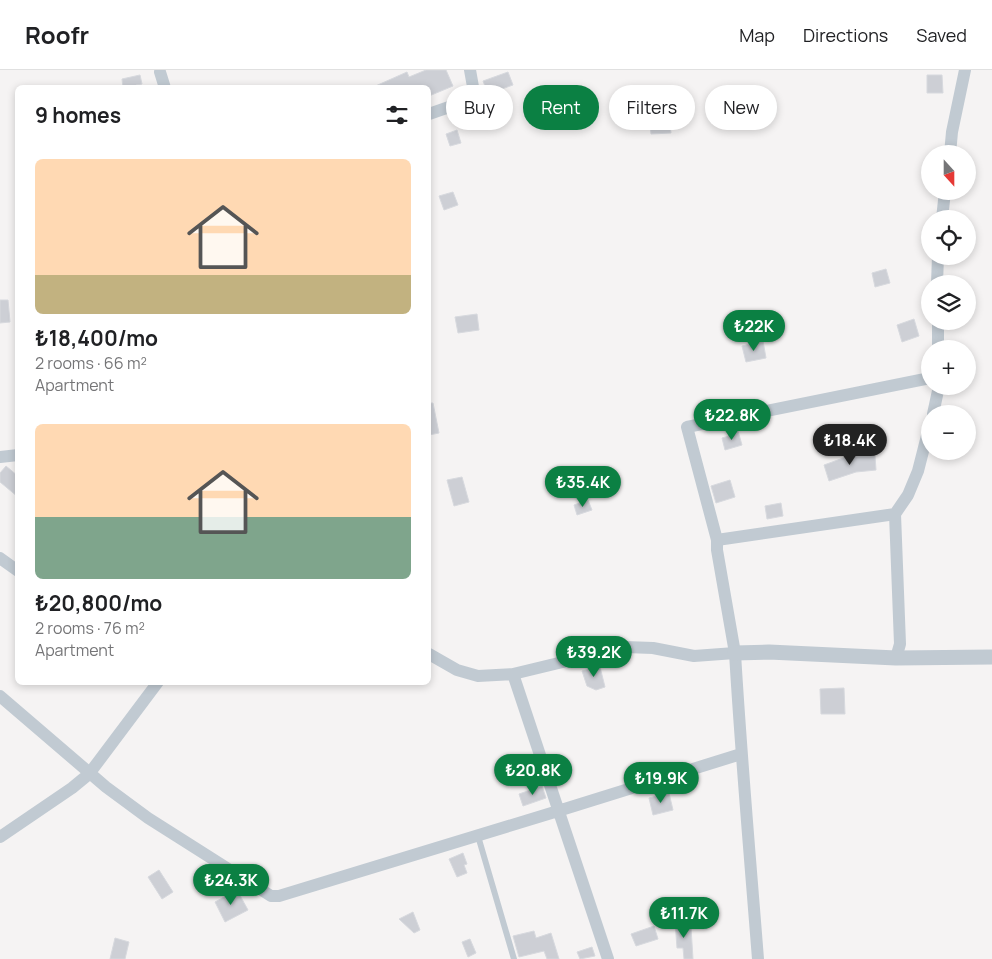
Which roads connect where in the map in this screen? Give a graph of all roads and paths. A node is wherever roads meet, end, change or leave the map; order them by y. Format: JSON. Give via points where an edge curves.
{"nodes":[{"id":1,"x":470,"y":70,"type":"edge"},
{"id":2,"x":965,"y":70,"type":"edge"},
{"id":3,"x":160,"y":72,"type":"dead end"},
{"id":4,"x":164,"y":85,"type":"edge"},
{"id":5,"x":431,"y":113,"type":"edge"},
{"id":6,"x":951,"y":145,"type":"edge"},
{"id":7,"x":921,"y":380,"type":"edge"},
{"id":8,"x":15,"y":455,"type":"edge"},
{"id":9,"x":0,"y":457,"type":"edge"},
{"id":10,"x":921,"y":458,"type":"edge"},
{"id":11,"x":895,"y":514,"type":"junction"},
{"id":12,"x":717,"y":540,"type":"junction"},
{"id":13,"x":0,"y":558,"type":"edge"},
{"id":14,"x":15,"y":569,"type":"edge"},
{"id":15,"x":735,"y":653,"type":"junction"},
{"id":16,"x":431,"y":655,"type":"edge"},
{"id":17,"x":992,"y":657,"type":"edge"},
{"id":18,"x":896,"y":658,"type":"junction"},
{"id":19,"x":513,"y":674,"type":"junction"},
{"id":20,"x":156,"y":685,"type":"edge"},
{"id":21,"x":0,"y":696,"type":"edge"},
{"id":22,"x":741,"y":754,"type":"junction"},
{"id":23,"x":89,"y":774,"type":"junction"},
{"id":24,"x":558,"y":811,"type":"junction"},
{"id":25,"x":478,"y":836,"type":"junction"},
{"id":26,"x":0,"y":838,"type":"edge"},
{"id":27,"x":514,"y":959,"type":"edge"},
{"id":28,"x":608,"y":959,"type":"edge"},
{"id":29,"x":758,"y":959,"type":"edge"}],
"edges":[{"from":1,"to":5,"type":"street","via":[[475,98]]},
{"from":2,"to":6,"type":"street"},
{"from":3,"to":4,"type":"street"},
{"from":7,"to":12,"type":"street","via":[[687,427]]},
{"from":8,"to":9,"type":"street"},
{"from":10,"to":11,"type":"street","via":[[908,495]]},
{"from":11,"to":12,"type":"street"},
{"from":11,"to":18,"type":"street","via":[[900,644]]},
{"from":12,"to":15,"type":"street"},
{"from":13,"to":14,"type":"street"},
{"from":15,"to":18,"type":"street"},
{"from":15,"to":19,"type":"street","via":[[694,656],[653,648],[625,647]]},
{"from":15,"to":22,"type":"street"},
{"from":16,"to":19,"type":"street","via":[[457,670],[478,676]]},
{"from":17,"to":18,"type":"street"},
{"from":19,"to":24,"type":"street"},
{"from":20,"to":23,"type":"street"},
{"from":21,"to":23,"type":"street"},
{"from":22,"to":24,"type":"street"},
{"from":22,"to":29,"type":"street"},
{"from":23,"to":25,"type":"street","via":[[148,818],[271,896],[280,896]]},
{"from":23,"to":26,"type":"street"},
{"from":24,"to":25,"type":"street"},
{"from":24,"to":28,"type":"street"},
{"from":25,"to":27,"type":"lane"}]}
